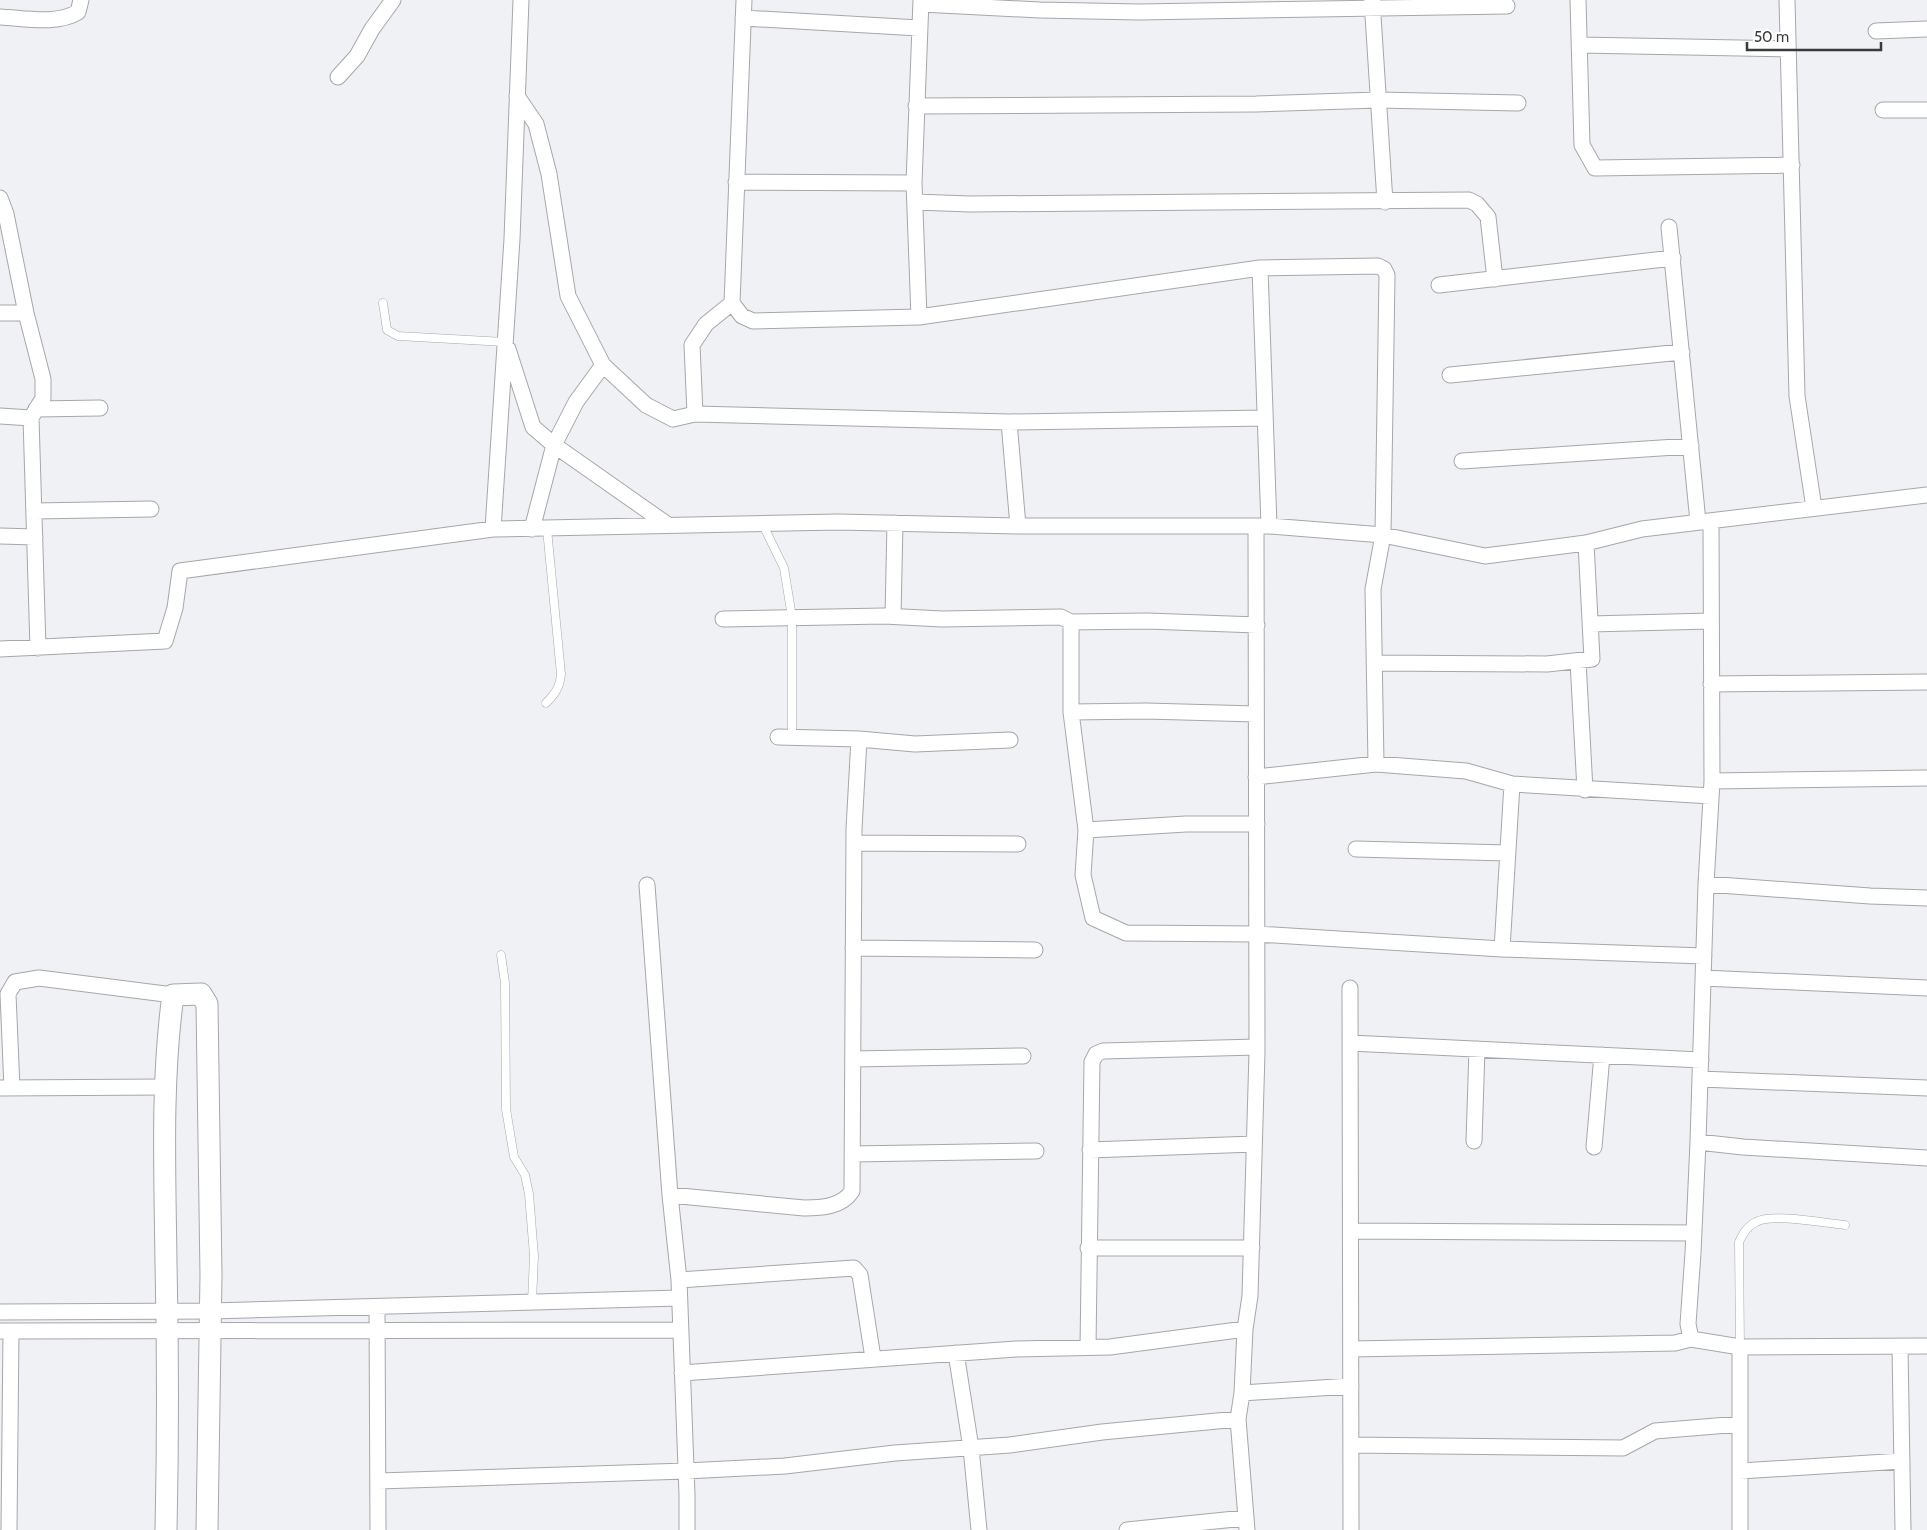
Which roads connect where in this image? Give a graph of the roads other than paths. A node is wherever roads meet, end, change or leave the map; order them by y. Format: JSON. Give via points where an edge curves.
{"nodes":[{"id":1,"x":81,"y":0,"type":"edge"},
{"id":2,"x":393,"y":0,"type":"edge"},
{"id":3,"x":521,"y":0,"type":"edge"},
{"id":4,"x":744,"y":0,"type":"edge"},
{"id":5,"x":1578,"y":0,"type":"edge"},
{"id":6,"x":1787,"y":0,"type":"edge"},
{"id":7,"x":921,"y":2,"type":"edge"},
{"id":8,"x":1372,"y":4,"type":"edge"},
{"id":9,"x":1506,"y":6,"type":"dead end"},
{"id":10,"x":0,"y":17,"type":"edge"},
{"id":11,"x":743,"y":18,"type":"junction"},
{"id":12,"x":919,"y":28,"type":"junction"},
{"id":13,"x":1927,"y":29,"type":"edge"},
{"id":14,"x":1876,"y":31,"type":"dead end"},
{"id":15,"x":1579,"y":44,"type":"junction"},
{"id":16,"x":1788,"y":49,"type":"junction"},
{"id":17,"x":338,"y":77,"type":"dead end"},
{"id":18,"x":517,"y":96,"type":"junction"},
{"id":19,"x":1378,"y":100,"type":"junction"},
{"id":20,"x":1518,"y":103,"type":"dead end"},
{"id":21,"x":916,"y":106,"type":"junction"},
{"id":22,"x":1883,"y":110,"type":"dead end"},
{"id":23,"x":1927,"y":110,"type":"edge"},
{"id":24,"x":1792,"y":165,"type":"junction"},
{"id":25,"x":736,"y":182,"type":"junction"},
{"id":26,"x":914,"y":183,"type":"junction"},
{"id":27,"x":0,"y":198,"type":"edge"},
{"id":28,"x":915,"y":202,"type":"junction"},
{"id":29,"x":1385,"y":202,"type":"junction"},
{"id":30,"x":3,"y":214,"type":"edge"},
{"id":31,"x":1669,"y":227,"type":"dead end"},
{"id":32,"x":1672,"y":258,"type":"junction"},
{"id":33,"x":1260,"y":268,"type":"junction"},
{"id":34,"x":1495,"y":279,"type":"junction"},
{"id":35,"x":1439,"y":285,"type":"dead end"},
{"id":36,"x":383,"y":304,"type":"dead end"},
{"id":37,"x":732,"y":304,"type":"junction"},
{"id":38,"x":0,"y":313,"type":"edge"},
{"id":39,"x":26,"y":313,"type":"junction"},
{"id":40,"x":919,"y":317,"type":"junction"},
{"id":41,"x":505,"y":342,"type":"junction"},
{"id":42,"x":1682,"y":352,"type":"junction"},
{"id":43,"x":603,"y":365,"type":"junction"},
{"id":44,"x":1450,"y":375,"type":"dead end"},
{"id":45,"x":100,"y":408,"type":"dead end"},
{"id":46,"x":34,"y":414,"type":"junction"},
{"id":47,"x":695,"y":414,"type":"junction"},
{"id":48,"x":0,"y":416,"type":"edge"},
{"id":49,"x":1265,"y":418,"type":"junction"},
{"id":50,"x":1009,"y":422,"type":"junction"},
{"id":51,"x":554,"y":444,"type":"junction"},
{"id":52,"x":1691,"y":446,"type":"junction"},
{"id":53,"x":1462,"y":461,"type":"dead end"},
{"id":54,"x":1927,"y":495,"type":"edge"},
{"id":55,"x":1814,"y":508,"type":"junction"},
{"id":56,"x":151,"y":509,"type":"dead end"},
{"id":57,"x":34,"y":511,"type":"junction"},
{"id":58,"x":1705,"y":522,"type":"junction"},
{"id":59,"x":762,"y":523,"type":"junction"},
{"id":60,"x":895,"y":523,"type":"junction"},
{"id":61,"x":668,"y":525,"type":"junction"},
{"id":62,"x":1018,"y":526,"type":"junction"},
{"id":63,"x":1262,"y":526,"type":"junction"},
{"id":64,"x":493,"y":529,"type":"junction"},
{"id":65,"x":540,"y":529,"type":"junction"},
{"id":66,"x":1384,"y":535,"type":"junction"},
{"id":67,"x":0,"y":536,"type":"edge"},
{"id":68,"x":35,"y":537,"type":"junction"},
{"id":69,"x":1586,"y":543,"type":"junction"},
{"id":70,"x":893,"y":616,"type":"junction"},
{"id":71,"x":792,"y":617,"type":"junction"},
{"id":72,"x":723,"y":618,"type":"dead end"},
{"id":73,"x":1711,"y":621,"type":"junction"},
{"id":74,"x":1071,"y":622,"type":"junction"},
{"id":75,"x":1590,"y":624,"type":"junction"},
{"id":76,"x":1257,"y":625,"type":"junction"},
{"id":77,"x":38,"y":648,"type":"junction"},
{"id":78,"x":0,"y":650,"type":"edge"},
{"id":79,"x":1578,"y":661,"type":"junction"},
{"id":80,"x":1374,"y":663,"type":"junction"},
{"id":81,"x":1927,"y":682,"type":"edge"},
{"id":82,"x":1711,"y":684,"type":"junction"},
{"id":83,"x":546,"y":704,"type":"dead end"},
{"id":84,"x":1071,"y":712,"type":"junction"},
{"id":85,"x":1256,"y":714,"type":"junction"},
{"id":86,"x":785,"y":737,"type":"joint"},
{"id":87,"x":859,"y":739,"type":"junction"},
{"id":88,"x":1010,"y":740,"type":"dead end"},
{"id":89,"x":1376,"y":764,"type":"junction"},
{"id":90,"x":1256,"y":777,"type":"junction"},
{"id":91,"x":1927,"y":778,"type":"edge"},
{"id":92,"x":1712,"y":781,"type":"junction"},
{"id":93,"x":1512,"y":784,"type":"junction"},
{"id":94,"x":1585,"y":790,"type":"junction"},
{"id":95,"x":1711,"y":796,"type":"junction"},
{"id":96,"x":1257,"y":824,"type":"junction"},
{"id":97,"x":1086,"y":830,"type":"junction"},
{"id":98,"x":854,"y":843,"type":"junction"},
{"id":99,"x":1018,"y":844,"type":"dead end"},
{"id":100,"x":1356,"y":849,"type":"dead end"},
{"id":101,"x":1508,"y":853,"type":"junction"},
{"id":102,"x":1706,"y":884,"type":"junction"},
{"id":103,"x":646,"y":885,"type":"dead end"},
{"id":104,"x":1927,"y":898,"type":"edge"},
{"id":105,"x":1257,"y":934,"type":"junction"},
{"id":106,"x":853,"y":948,"type":"junction"},
{"id":107,"x":1502,"y":949,"type":"junction"},
{"id":108,"x":1035,"y":950,"type":"dead end"},
{"id":109,"x":501,"y":955,"type":"dead end"},
{"id":110,"x":1704,"y":956,"type":"junction"},
{"id":111,"x":1703,"y":978,"type":"junction"},
{"id":112,"x":1350,"y":988,"type":"dead end"},
{"id":113,"x":1927,"y":988,"type":"edge"},
{"id":114,"x":173,"y":994,"type":"junction"},
{"id":115,"x":1350,"y":1043,"type":"junction"},
{"id":116,"x":1256,"y":1047,"type":"junction"},
{"id":117,"x":1477,"y":1049,"type":"junction"},
{"id":118,"x":1602,"y":1055,"type":"junction"},
{"id":119,"x":1023,"y":1056,"type":"dead end"},
{"id":120,"x":854,"y":1059,"type":"junction"},
{"id":121,"x":1701,"y":1060,"type":"junction"},
{"id":122,"x":1701,"y":1080,"type":"junction"},
{"id":123,"x":166,"y":1086,"type":"junction"},
{"id":124,"x":6,"y":1088,"type":"edge"},
{"id":125,"x":1927,"y":1088,"type":"edge"},
{"id":126,"x":1474,"y":1140,"type":"dead end"},
{"id":127,"x":1698,"y":1142,"type":"junction"},
{"id":128,"x":1254,"y":1144,"type":"junction"},
{"id":129,"x":1594,"y":1147,"type":"dead end"},
{"id":130,"x":1090,"y":1150,"type":"junction"},
{"id":131,"x":1036,"y":1151,"type":"dead end"},
{"id":132,"x":852,"y":1154,"type":"junction"},
{"id":133,"x":1927,"y":1158,"type":"edge"},
{"id":134,"x":670,"y":1195,"type":"junction"},
{"id":135,"x":1844,"y":1225,"type":"dead end"},
{"id":136,"x":1351,"y":1231,"type":"junction"},
{"id":137,"x":1694,"y":1233,"type":"junction"},
{"id":138,"x":1088,"y":1248,"type":"junction"},
{"id":139,"x":1252,"y":1248,"type":"junction"},
{"id":140,"x":679,"y":1280,"type":"junction"},
{"id":141,"x":679,"y":1298,"type":"junction"},
{"id":142,"x":532,"y":1302,"type":"junction"},
{"id":143,"x":377,"y":1307,"type":"junction"},
{"id":144,"x":0,"y":1312,"type":"edge"},
{"id":145,"x":168,"y":1321,"type":"junction"},
{"id":146,"x":211,"y":1321,"type":"junction"},
{"id":147,"x":1245,"y":1329,"type":"junction"},
{"id":148,"x":378,"y":1330,"type":"junction"},
{"id":149,"x":680,"y":1330,"type":"junction"},
{"id":150,"x":5,"y":1331,"type":"edge"},
{"id":151,"x":1691,"y":1339,"type":"junction"},
{"id":152,"x":1900,"y":1346,"type":"junction"},
{"id":153,"x":1927,"y":1346,"type":"edge"},
{"id":154,"x":1088,"y":1347,"type":"junction"},
{"id":155,"x":1740,"y":1347,"type":"junction"},
{"id":156,"x":1351,"y":1349,"type":"junction"},
{"id":157,"x":956,"y":1353,"type":"junction"},
{"id":158,"x":873,"y":1358,"type":"junction"},
{"id":159,"x":682,"y":1373,"type":"junction"},
{"id":160,"x":1351,"y":1386,"type":"junction"},
{"id":161,"x":1242,"y":1392,"type":"junction"},
{"id":162,"x":1238,"y":1419,"type":"junction"},
{"id":163,"x":1740,"y":1424,"type":"junction"},
{"id":164,"x":1351,"y":1446,"type":"junction"},
{"id":165,"x":971,"y":1448,"type":"junction"},
{"id":166,"x":1902,"y":1461,"type":"junction"},
{"id":167,"x":686,"y":1471,"type":"junction"},
{"id":168,"x":1740,"y":1471,"type":"junction"},
{"id":169,"x":379,"y":1481,"type":"junction"},
{"id":170,"x":5,"y":1483,"type":"edge"},
{"id":171,"x":1246,"y":1524,"type":"edge"},
{"id":172,"x":9,"y":1530,"type":"edge"},
{"id":173,"x":166,"y":1530,"type":"edge"},
{"id":174,"x":206,"y":1530,"type":"edge"},
{"id":175,"x":378,"y":1530,"type":"edge"},
{"id":176,"x":687,"y":1530,"type":"edge"},
{"id":177,"x":979,"y":1530,"type":"edge"},
{"id":178,"x":1128,"y":1530,"type":"edge"},
{"id":179,"x":1351,"y":1530,"type":"edge"},
{"id":180,"x":1740,"y":1530,"type":"edge"},
{"id":181,"x":1903,"y":1530,"type":"edge"}],
"edges":[{"from":1,"to":10,"type":"street","via":[[78,12],[59,19]]},
{"from":2,"to":17,"type":"street","via":[[357,56]]},
{"from":3,"to":18,"type":"street"},
{"from":4,"to":11,"type":"street"},
{"from":5,"to":15,"type":"street"},
{"from":6,"to":16,"type":"street"},
{"from":7,"to":8,"type":"street","via":[[1040,10],[1139,12]]},
{"from":7,"to":12,"type":"street"},
{"from":8,"to":9,"type":"street"},
{"from":8,"to":19,"type":"street"},
{"from":11,"to":12,"type":"street"},
{"from":11,"to":25,"type":"street"},
{"from":12,"to":21,"type":"street"},
{"from":13,"to":14,"type":"street"},
{"from":15,"to":16,"type":"street"},
{"from":15,"to":24,"type":"street","via":[[1582,145],[1594,168]]},
{"from":16,"to":24,"type":"street"},
{"from":18,"to":41,"type":"street"},
{"from":18,"to":43,"type":"street","via":[[536,124],[549,174],[568,296]]},
{"from":19,"to":20,"type":"street"},
{"from":19,"to":21,"type":"street"},
{"from":19,"to":29,"type":"street"},
{"from":21,"to":26,"type":"street"},
{"from":22,"to":23,"type":"street"},
{"from":24,"to":55,"type":"street","via":[[1797,396]]},
{"from":25,"to":26,"type":"street"},
{"from":25,"to":37,"type":"street"},
{"from":26,"to":28,"type":"street"},
{"from":27,"to":30,"type":"street"},
{"from":28,"to":29,"type":"street"},
{"from":28,"to":40,"type":"street"},
{"from":29,"to":34,"type":"street","via":[[1469,200],[1477,204],[1488,216]]},
{"from":30,"to":39,"type":"street"},
{"from":31,"to":32,"type":"street"},
{"from":32,"to":34,"type":"street"},
{"from":32,"to":42,"type":"street"},
{"from":33,"to":40,"type":"street"},
{"from":33,"to":49,"type":"street"},
{"from":33,"to":66,"type":"street","via":[[1378,266],[1387,275]]},
{"from":34,"to":35,"type":"street"},
{"from":36,"to":41,"type":"lane","via":[[387,330],[398,336]]},
{"from":37,"to":40,"type":"street","via":[[742,316],[753,321]]},
{"from":37,"to":47,"type":"street","via":[[706,324],[692,345]]},
{"from":38,"to":39,"type":"street"},
{"from":39,"to":46,"type":"street","via":[[43,379],[43,398]]},
{"from":41,"to":51,"type":"street","via":[[533,427]]},
{"from":41,"to":64,"type":"street"},
{"from":42,"to":44,"type":"street"},
{"from":42,"to":52,"type":"street"},
{"from":43,"to":47,"type":"street","via":[[646,405],[673,419]]},
{"from":43,"to":51,"type":"street","via":[[576,402]]},
{"from":45,"to":46,"type":"street"},
{"from":46,"to":48,"type":"street"},
{"from":46,"to":57,"type":"street"},
{"from":47,"to":50,"type":"street"},
{"from":49,"to":50,"type":"street"},
{"from":49,"to":63,"type":"street"},
{"from":50,"to":62,"type":"street"},
{"from":51,"to":61,"type":"street"},
{"from":51,"to":65,"type":"street"},
{"from":52,"to":53,"type":"street"},
{"from":52,"to":58,"type":"street"},
{"from":54,"to":55,"type":"street"},
{"from":55,"to":58,"type":"street"},
{"from":56,"to":57,"type":"street"},
{"from":57,"to":68,"type":"street"},
{"from":58,"to":69,"type":"street","via":[[1642,529]]},
{"from":58,"to":73,"type":"street"},
{"from":59,"to":60,"type":"street"},
{"from":59,"to":61,"type":"street"},
{"from":59,"to":71,"type":"lane","via":[[784,568]]},
{"from":60,"to":62,"type":"street"},
{"from":60,"to":70,"type":"street"},
{"from":61,"to":65,"type":"street"},
{"from":62,"to":63,"type":"street"},
{"from":63,"to":66,"type":"street"},
{"from":63,"to":76,"type":"street"},
{"from":64,"to":65,"type":"street"},
{"from":64,"to":77,"type":"street","via":[[180,571],[175,608],[165,641]]},
{"from":65,"to":83,"type":"lane","via":[[561,674],[556,692]]},
{"from":66,"to":69,"type":"street","via":[[1485,556]]},
{"from":66,"to":80,"type":"street","via":[[1373,590]]},
{"from":67,"to":68,"type":"street"},
{"from":68,"to":77,"type":"street"},
{"from":69,"to":75,"type":"street"},
{"from":70,"to":71,"type":"street"},
{"from":70,"to":74,"type":"street","via":[[1061,618]]},
{"from":71,"to":72,"type":"street"},
{"from":71,"to":86,"type":"lane"},
{"from":73,"to":75,"type":"street"},
{"from":73,"to":82,"type":"street"},
{"from":74,"to":76,"type":"street"},
{"from":74,"to":84,"type":"street"},
{"from":75,"to":79,"type":"street","via":[[1592,659]]},
{"from":76,"to":85,"type":"street"},
{"from":77,"to":78,"type":"street"},
{"from":79,"to":80,"type":"street","via":[[1547,664]]},
{"from":79,"to":94,"type":"street"},
{"from":80,"to":89,"type":"street"},
{"from":81,"to":82,"type":"street"},
{"from":82,"to":92,"type":"street"},
{"from":84,"to":85,"type":"street"},
{"from":84,"to":97,"type":"street"},
{"from":85,"to":90,"type":"street"},
{"from":86,"to":87,"type":"street"},
{"from":87,"to":88,"type":"street","via":[[915,744]]},
{"from":87,"to":98,"type":"street"},
{"from":89,"to":90,"type":"street"},
{"from":89,"to":93,"type":"street","via":[[1466,771]]},
{"from":90,"to":96,"type":"street"},
{"from":91,"to":92,"type":"street"},
{"from":92,"to":95,"type":"street"},
{"from":93,"to":94,"type":"street"},
{"from":93,"to":101,"type":"street"},
{"from":94,"to":95,"type":"street"},
{"from":95,"to":102,"type":"street"},
{"from":96,"to":97,"type":"street"},
{"from":96,"to":105,"type":"street"},
{"from":97,"to":105,"type":"street","via":[[1083,875],[1093,918],[1126,933]]},
{"from":98,"to":99,"type":"street"},
{"from":98,"to":106,"type":"street"},
{"from":100,"to":101,"type":"street"},
{"from":101,"to":107,"type":"street"},
{"from":102,"to":104,"type":"street"},
{"from":102,"to":110,"type":"street"},
{"from":103,"to":134,"type":"street"},
{"from":105,"to":107,"type":"street"},
{"from":105,"to":116,"type":"street"},
{"from":106,"to":108,"type":"street"},
{"from":106,"to":120,"type":"street"},
{"from":107,"to":110,"type":"street"},
{"from":109,"to":142,"type":"lane","via":[[505,983],[506,1108],[514,1157],[525,1175],[529,1194],[534,1256]]},
{"from":110,"to":111,"type":"street"},
{"from":111,"to":113,"type":"street"},
{"from":111,"to":121,"type":"street"},
{"from":112,"to":115,"type":"street"},
{"from":114,"to":123,"type":"street"},
{"from":114,"to":124,"type":"street","via":[[39,978],[15,982],[8,994]]},
{"from":114,"to":146,"type":"street","via":[[201,994],[208,1004]]},
{"from":115,"to":117,"type":"street"},
{"from":115,"to":136,"type":"street"},
{"from":116,"to":128,"type":"street"},
{"from":116,"to":130,"type":"street","via":[[1103,1051],[1096,1054],[1092,1062]]},
{"from":117,"to":118,"type":"street"},
{"from":117,"to":126,"type":"street"},
{"from":118,"to":121,"type":"street"},
{"from":118,"to":129,"type":"street"},
{"from":119,"to":120,"type":"street"},
{"from":120,"to":132,"type":"street"},
{"from":121,"to":122,"type":"street"},
{"from":122,"to":125,"type":"street"},
{"from":122,"to":127,"type":"street"},
{"from":123,"to":124,"type":"street"},
{"from":123,"to":145,"type":"street"},
{"from":127,"to":133,"type":"street"},
{"from":127,"to":137,"type":"street"},
{"from":128,"to":130,"type":"street"},
{"from":128,"to":139,"type":"street"},
{"from":130,"to":138,"type":"street"},
{"from":131,"to":132,"type":"street"},
{"from":132,"to":134,"type":"street","via":[[852,1191],[847,1199],[819,1208]]},
{"from":134,"to":140,"type":"street"},
{"from":135,"to":155,"type":"lane","via":[[1769,1218],[1756,1221],[1746,1229],[1738,1250]]},
{"from":136,"to":137,"type":"street"},
{"from":136,"to":156,"type":"street"},
{"from":137,"to":151,"type":"street","via":[[1688,1324]]},
{"from":138,"to":139,"type":"street"},
{"from":138,"to":154,"type":"street"},
{"from":139,"to":147,"type":"street"},
{"from":140,"to":141,"type":"street"},
{"from":140,"to":158,"type":"street","via":[[854,1268],[860,1275]]},
{"from":141,"to":142,"type":"street"},
{"from":141,"to":149,"type":"street"},
{"from":142,"to":143,"type":"street"},
{"from":143,"to":146,"type":"street"},
{"from":143,"to":148,"type":"street"},
{"from":144,"to":145,"type":"street"},
{"from":145,"to":146,"type":"street"},
{"from":145,"to":150,"type":"street"},
{"from":145,"to":173,"type":"street"},
{"from":146,"to":148,"type":"street"},
{"from":146,"to":174,"type":"street"},
{"from":147,"to":154,"type":"street","via":[[1110,1347]]},
{"from":147,"to":161,"type":"street"},
{"from":148,"to":149,"type":"street"},
{"from":148,"to":169,"type":"street"},
{"from":149,"to":159,"type":"street"},
{"from":150,"to":170,"type":"street"},
{"from":151,"to":155,"type":"street"},
{"from":151,"to":156,"type":"street","via":[[1676,1342]]},
{"from":152,"to":153,"type":"street"},
{"from":152,"to":155,"type":"street"},
{"from":152,"to":166,"type":"street"},
{"from":154,"to":157,"type":"street"},
{"from":155,"to":163,"type":"street"},
{"from":156,"to":160,"type":"street"},
{"from":157,"to":158,"type":"street"},
{"from":157,"to":165,"type":"street"},
{"from":158,"to":159,"type":"street"},
{"from":159,"to":167,"type":"street"},
{"from":160,"to":161,"type":"street"},
{"from":160,"to":164,"type":"street"},
{"from":161,"to":162,"type":"street"},
{"from":162,"to":165,"type":"street"},
{"from":162,"to":171,"type":"street"},
{"from":163,"to":164,"type":"street","via":[[1655,1431],[1623,1448]]},
{"from":163,"to":168,"type":"street"},
{"from":164,"to":179,"type":"street"},
{"from":165,"to":167,"type":"street","via":[[785,1466]]},
{"from":165,"to":177,"type":"street"},
{"from":166,"to":168,"type":"street"},
{"from":166,"to":181,"type":"street"},
{"from":167,"to":169,"type":"street"},
{"from":167,"to":176,"type":"street"},
{"from":168,"to":180,"type":"street"},
{"from":169,"to":175,"type":"street"},
{"from":170,"to":172,"type":"street"},
{"from":171,"to":178,"type":"street"}]}
